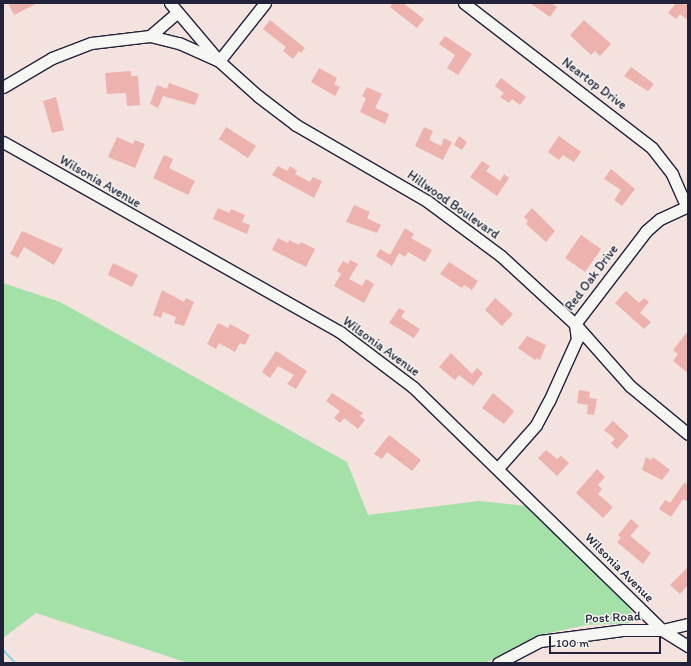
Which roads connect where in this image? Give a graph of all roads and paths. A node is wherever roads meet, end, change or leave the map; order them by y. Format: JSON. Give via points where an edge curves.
{"nodes":[{"id":1,"x":265,"y":3,"type":"edge"},
{"id":2,"x":464,"y":3,"type":"edge"},
{"id":3,"x":173,"y":8,"type":"edge"},
{"id":4,"x":150,"y":36,"type":"junction"},
{"id":5,"x":219,"y":62,"type":"junction"},
{"id":6,"x":3,"y":87,"type":"edge"},
{"id":7,"x":3,"y":142,"type":"edge"},
{"id":8,"x":687,"y":206,"type":"edge"},
{"id":9,"x":575,"y":324,"type":"junction"},
{"id":10,"x":688,"y":434,"type":"edge"},
{"id":11,"x":498,"y":468,"type":"junction"},
{"id":12,"x":688,"y":624,"type":"edge"},
{"id":13,"x":662,"y":630,"type":"junction"},
{"id":14,"x":688,"y":646,"type":"edge"},
{"id":15,"x":498,"y":663,"type":"edge"}],
"edges":[{"from":1,"to":5,"type":"street"},
{"from":2,"to":8,"type":"street","name":"Neartop Drive","via":[[652,148],[672,174]]},
{"from":3,"to":4,"type":"street"},
{"from":3,"to":5,"type":"street","name":"Hillwood Boulevard"},
{"from":4,"to":5,"type":"street","via":[[179,43]]},
{"from":4,"to":6,"type":"street","via":[[91,43],[52,58]]},
{"from":5,"to":9,"type":"street","name":"Hillwood Boulevard","via":[[296,124],[427,200],[473,234]]},
{"from":7,"to":11,"type":"street","name":"Wilsonia Avenue","via":[[340,332],[413,387]]},
{"from":8,"to":9,"type":"street","name":"Red Oak Drive","via":[[660,219],[646,231]]},
{"from":9,"to":10,"type":"street","name":"Hillwood Boulevard","via":[[630,386]]},
{"from":9,"to":11,"type":"street","name":"Red Oak Drive","via":[[577,339],[549,401],[536,424]]},
{"from":11,"to":13,"type":"street","name":"Wilsonia Avenue"},
{"from":12,"to":13,"type":"street","name":"Post Road"},
{"from":13,"to":14,"type":"street","name":"Wilsonia Avenue"},
{"from":13,"to":15,"type":"street","name":"Post Road","via":[[624,630],[546,640]]}]}
